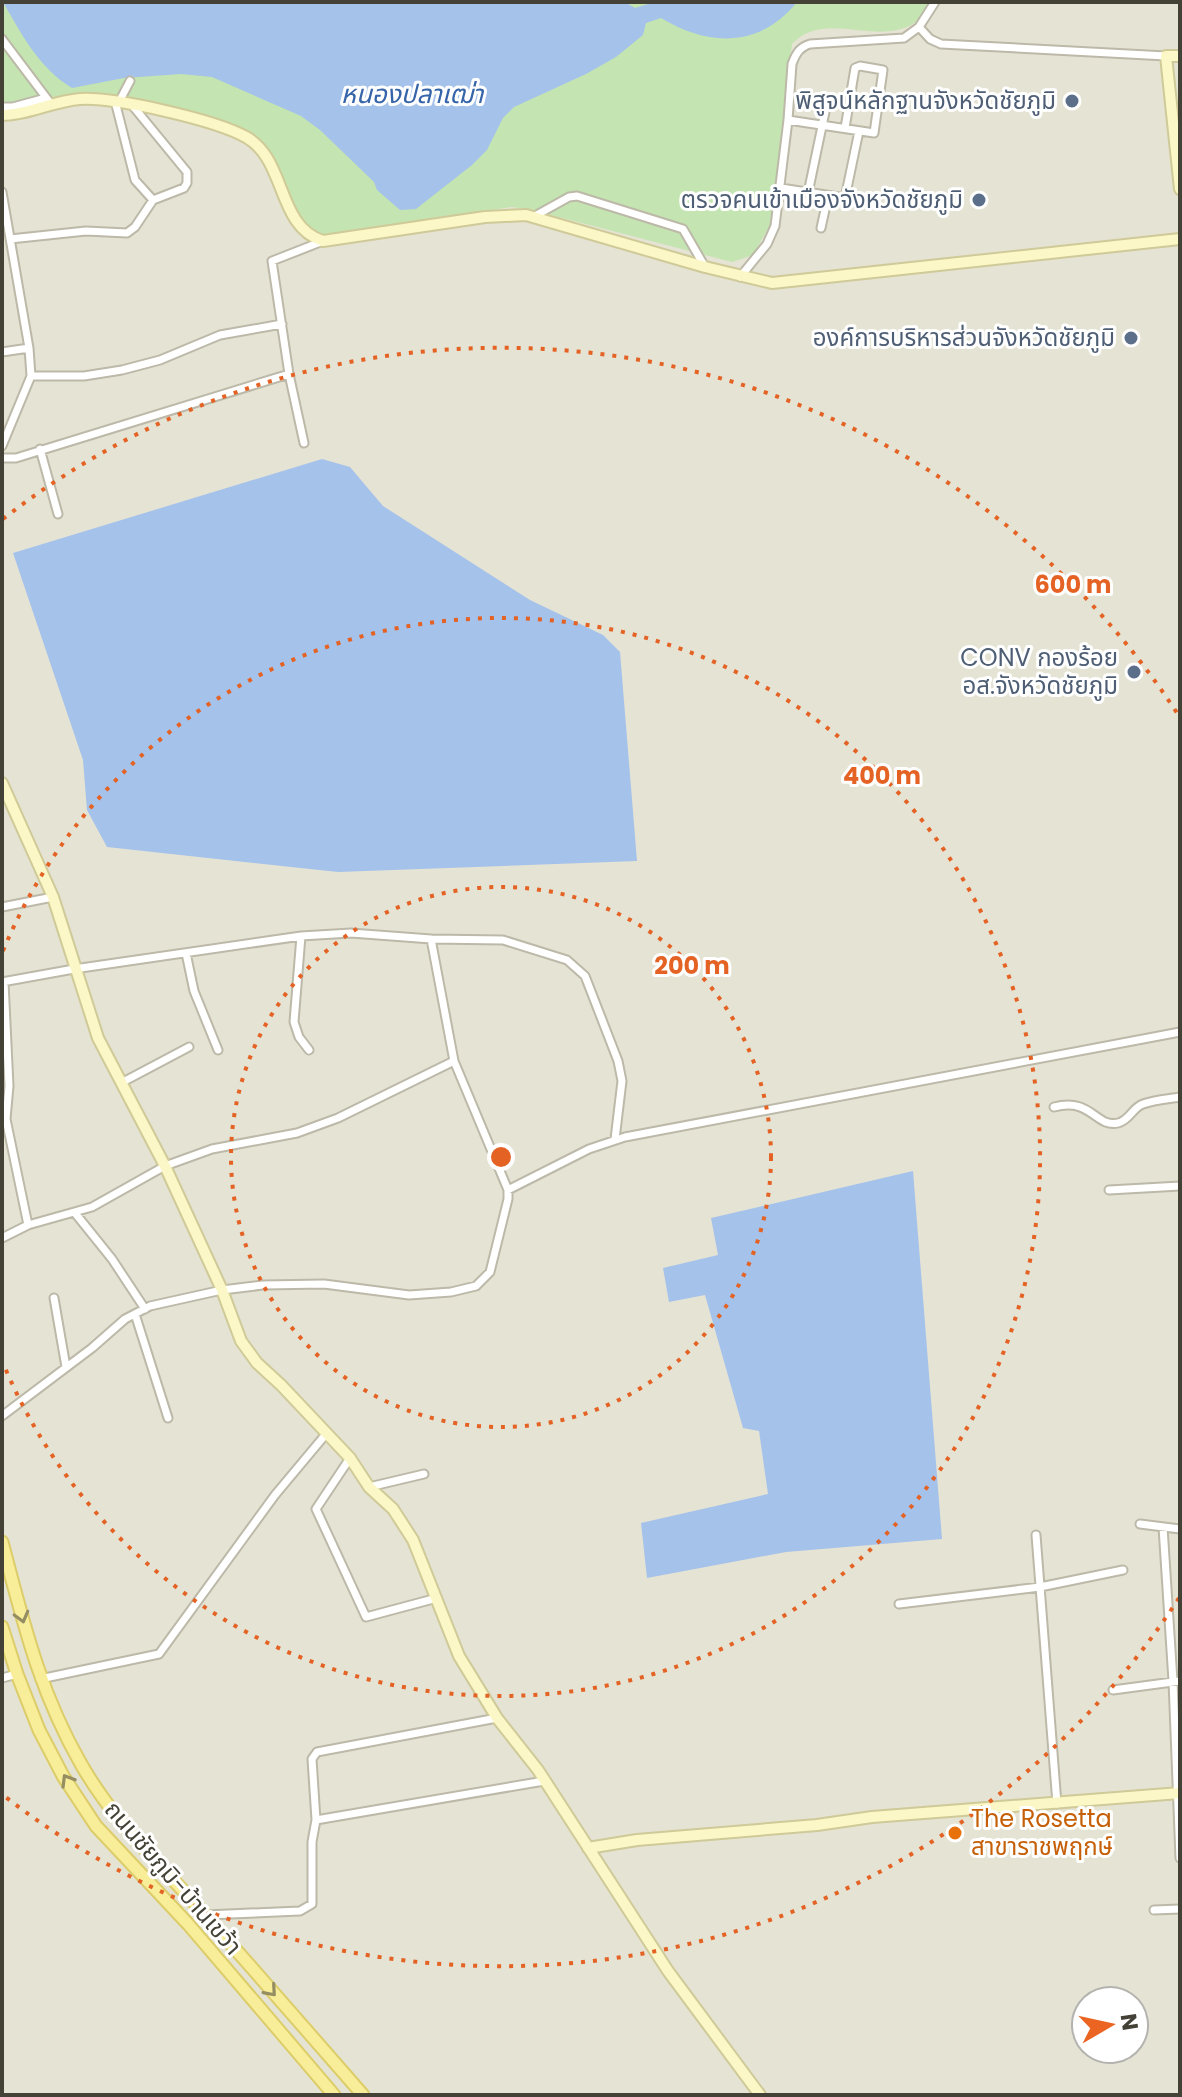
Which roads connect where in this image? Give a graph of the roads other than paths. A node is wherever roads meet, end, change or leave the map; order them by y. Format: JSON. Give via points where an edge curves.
{"nodes":[{"id":1,"x":935,"y":2,"type":"edge"},
{"id":2,"x":919,"y":27,"type":"junction"},
{"id":3,"x":2,"y":39,"type":"edge"},
{"id":4,"x":1166,"y":56,"type":"junction"},
{"id":5,"x":1180,"y":56,"type":"edge"},
{"id":6,"x":130,"y":81,"type":"dead end"},
{"id":7,"x":49,"y":101,"type":"junction"},
{"id":8,"x":117,"y":102,"type":"junction"},
{"id":9,"x":132,"y":105,"type":"junction"},
{"id":10,"x":2,"y":107,"type":"edge"},
{"id":11,"x":825,"y":112,"type":"dead end"},
{"id":12,"x":2,"y":115,"type":"edge"},
{"id":13,"x":788,"y":120,"type":"junction"},
{"id":14,"x":822,"y":125,"type":"junction"},
{"id":15,"x":845,"y":128,"type":"junction"},
{"id":16,"x":859,"y":131,"type":"junction"},
{"id":17,"x":781,"y":188,"type":"junction"},
{"id":18,"x":1180,"y":189,"type":"edge"},
{"id":19,"x":2,"y":192,"type":"edge"},
{"id":20,"x":808,"y":193,"type":"junction"},
{"id":21,"x":828,"y":196,"type":"junction"},
{"id":22,"x":153,"y":200,"type":"junction"},
{"id":23,"x":533,"y":217,"type":"junction"},
{"id":24,"x":4,"y":225,"type":"edge"},
{"id":25,"x":821,"y":228,"type":"dead end"},
{"id":26,"x":10,"y":239,"type":"junction"},
{"id":27,"x":1180,"y":239,"type":"edge"},
{"id":28,"x":323,"y":241,"type":"junction"},
{"id":29,"x":705,"y":267,"type":"junction"},
{"id":30,"x":740,"y":277,"type":"junction"},
{"id":31,"x":282,"y":324,"type":"junction"},
{"id":32,"x":29,"y":348,"type":"junction"},
{"id":33,"x":2,"y":352,"type":"edge"},
{"id":34,"x":289,"y":374,"type":"junction"},
{"id":35,"x":31,"y":376,"type":"junction"},
{"id":36,"x":304,"y":443,"type":"dead end"},
{"id":37,"x":2,"y":446,"type":"edge"},
{"id":38,"x":40,"y":449,"type":"junction"},
{"id":39,"x":2,"y":458,"type":"edge"},
{"id":40,"x":58,"y":514,"type":"dead end"},
{"id":41,"x":2,"y":783,"type":"edge"},
{"id":42,"x":53,"y":897,"type":"junction"},
{"id":43,"x":2,"y":907,"type":"edge"},
{"id":44,"x":301,"y":936,"type":"junction"},
{"id":45,"x":431,"y":939,"type":"junction"},
{"id":46,"x":186,"y":953,"type":"junction"},
{"id":47,"x":74,"y":969,"type":"junction"},
{"id":48,"x":3,"y":982,"type":"edge"},
{"id":49,"x":1180,"y":1032,"type":"edge"},
{"id":50,"x":189,"y":1047,"type":"dead end"},
{"id":51,"x":218,"y":1050,"type":"dead end"},
{"id":52,"x":309,"y":1050,"type":"dead end"},
{"id":53,"x":454,"y":1061,"type":"junction"},
{"id":54,"x":121,"y":1083,"type":"junction"},
{"id":55,"x":1180,"y":1097,"type":"edge"},
{"id":56,"x":1054,"y":1107,"type":"dead end"},
{"id":57,"x":615,"y":1139,"type":"junction"},
{"id":58,"x":165,"y":1166,"type":"junction"},
{"id":59,"x":1180,"y":1186,"type":"edge"},
{"id":60,"x":508,"y":1190,"type":"junction"},
{"id":61,"x":1109,"y":1190,"type":"dead end"},
{"id":62,"x":75,"y":1213,"type":"junction"},
{"id":63,"x":28,"y":1225,"type":"junction"},
{"id":64,"x":2,"y":1238,"type":"edge"},
{"id":65,"x":222,"y":1290,"type":"junction"},
{"id":66,"x":54,"y":1298,"type":"dead end"},
{"id":67,"x":145,"y":1309,"type":"junction"},
{"id":68,"x":135,"y":1314,"type":"junction"},
{"id":69,"x":66,"y":1367,"type":"junction"},
{"id":70,"x":2,"y":1416,"type":"edge"},
{"id":71,"x":168,"y":1418,"type":"dead end"},
{"id":72,"x":326,"y":1434,"type":"junction"},
{"id":73,"x":350,"y":1458,"type":"junction"},
{"id":74,"x":424,"y":1474,"type":"dead end"},
{"id":75,"x":369,"y":1487,"type":"junction"},
{"id":76,"x":1140,"y":1524,"type":"dead end"},
{"id":77,"x":1163,"y":1527,"type":"junction"},
{"id":78,"x":1180,"y":1529,"type":"edge"},
{"id":79,"x":1036,"y":1535,"type":"dead end"},
{"id":80,"x":2,"y":1542,"type":"edge"},
{"id":81,"x":1123,"y":1570,"type":"dead end"},
{"id":82,"x":1040,"y":1587,"type":"junction"},
{"id":83,"x":437,"y":1598,"type":"junction"},
{"id":84,"x":899,"y":1604,"type":"dead end"},
{"id":85,"x":2,"y":1627,"type":"edge"},
{"id":86,"x":1180,"y":1627,"type":"edge"},
{"id":87,"x":1170,"y":1628,"type":"junction"},
{"id":88,"x":17,"y":1674,"type":"junction"},
{"id":89,"x":2,"y":1678,"type":"edge"},
{"id":90,"x":40,"y":1679,"type":"junction"},
{"id":91,"x":1177,"y":1681,"type":"edge"},
{"id":92,"x":1113,"y":1690,"type":"dead end"},
{"id":93,"x":497,"y":1718,"type":"junction"},
{"id":94,"x":1178,"y":1739,"type":"edge"},
{"id":95,"x":544,"y":1781,"type":"junction"},
{"id":96,"x":1179,"y":1793,"type":"edge"},
{"id":97,"x":1057,"y":1804,"type":"junction"},
{"id":98,"x":316,"y":1820,"type":"junction"},
{"id":99,"x":588,"y":1848,"type":"junction"},
{"id":100,"x":1180,"y":1858,"type":"edge"},
{"id":101,"x":1180,"y":1909,"type":"edge"},
{"id":102,"x":1154,"y":1910,"type":"dead end"},
{"id":103,"x":204,"y":1915,"type":"junction"},
{"id":104,"x":334,"y":2095,"type":"edge"},
{"id":105,"x":363,"y":2095,"type":"edge"},
{"id":106,"x":760,"y":2095,"type":"edge"}],
"edges":[{"from":1,"to":2,"type":"street"},
{"from":2,"to":4,"type":"street","via":[[941,44]]},
{"from":2,"to":13,"type":"street","via":[[904,38],[802,47],[792,64]]},
{"from":3,"to":7,"type":"street"},
{"from":4,"to":5,"type":"street"},
{"from":4,"to":18,"type":"street"},
{"from":6,"to":8,"type":"street"},
{"from":7,"to":8,"type":"street"},
{"from":7,"to":10,"type":"street"},
{"from":7,"to":12,"type":"street"},
{"from":8,"to":9,"type":"street"},
{"from":8,"to":22,"type":"street","via":[[135,180]]},
{"from":9,"to":22,"type":"street","via":[[187,172],[184,188]]},
{"from":9,"to":28,"type":"street","via":[[226,128],[255,143],[298,226]]},
{"from":11,"to":14,"type":"street"},
{"from":13,"to":14,"type":"street"},
{"from":13,"to":17,"type":"street"},
{"from":14,"to":15,"type":"street"},
{"from":14,"to":20,"type":"street"},
{"from":15,"to":16,"type":"street"},
{"from":15,"to":16,"type":"street","via":[[855,68],[880,69],[884,74],[874,133]]},
{"from":16,"to":21,"type":"street","via":[[845,198]]},
{"from":17,"to":20,"type":"street"},
{"from":17,"to":30,"type":"street","via":[[767,244]]},
{"from":19,"to":24,"type":"street"},
{"from":20,"to":21,"type":"street"},
{"from":21,"to":25,"type":"street"},
{"from":22,"to":26,"type":"street","via":[[127,233],[86,231]]},
{"from":23,"to":28,"type":"street","via":[[507,214]]},
{"from":23,"to":29,"type":"street"},
{"from":23,"to":29,"type":"street","via":[[577,196],[683,229]]},
{"from":24,"to":26,"type":"street"},
{"from":26,"to":32,"type":"street"},
{"from":27,"to":30,"type":"street","via":[[791,283]]},
{"from":28,"to":31,"type":"street","via":[[272,261]]},
{"from":29,"to":30,"type":"street"},
{"from":31,"to":34,"type":"street"},
{"from":31,"to":35,"type":"street","via":[[220,335],[122,370]]},
{"from":32,"to":33,"type":"street"},
{"from":32,"to":35,"type":"street"},
{"from":34,"to":36,"type":"street"},
{"from":34,"to":38,"type":"street"},
{"from":35,"to":37,"type":"street"},
{"from":38,"to":39,"type":"street"},
{"from":38,"to":40,"type":"street"},
{"from":41,"to":42,"type":"street"},
{"from":42,"to":43,"type":"street"},
{"from":42,"to":47,"type":"street"},
{"from":44,"to":45,"type":"street","via":[[351,933]]},
{"from":44,"to":46,"type":"street"},
{"from":44,"to":52,"type":"street","via":[[294,1022]]},
{"from":45,"to":53,"type":"street"},
{"from":45,"to":57,"type":"street","via":[[503,940],[567,960],[585,976],[622,1081]]},
{"from":46,"to":47,"type":"street"},
{"from":46,"to":51,"type":"street","via":[[194,991]]},
{"from":47,"to":48,"type":"street"},
{"from":47,"to":54,"type":"street","via":[[98,1038]]},
{"from":48,"to":63,"type":"street","via":[[6,1119]]},
{"from":49,"to":57,"type":"street"},
{"from":50,"to":54,"type":"street"},
{"from":53,"to":58,"type":"street","via":[[297,1133],[212,1149]]},
{"from":53,"to":60,"type":"street"},
{"from":54,"to":58,"type":"street"},
{"from":55,"to":56,"type":"street","via":[[1140,1105],[1118,1123],[1105,1122],[1070,1103]]},
{"from":57,"to":60,"type":"street"},
{"from":58,"to":62,"type":"street"},
{"from":58,"to":65,"type":"street"},
{"from":59,"to":61,"type":"street"},
{"from":60,"to":65,"type":"street","via":[[490,1272],[476,1286],[409,1295],[324,1284]]},
{"from":62,"to":63,"type":"street"},
{"from":62,"to":67,"type":"street"},
{"from":63,"to":64,"type":"street"},
{"from":65,"to":67,"type":"street"},
{"from":65,"to":72,"type":"street","via":[[241,1341]]},
{"from":66,"to":69,"type":"street"},
{"from":67,"to":68,"type":"street"},
{"from":68,"to":69,"type":"street"},
{"from":68,"to":71,"type":"street"},
{"from":69,"to":70,"type":"street"},
{"from":72,"to":73,"type":"street"},
{"from":72,"to":90,"type":"street","via":[[159,1654]]},
{"from":73,"to":75,"type":"street"},
{"from":73,"to":83,"type":"street","via":[[316,1509],[366,1617]]},
{"from":74,"to":75,"type":"street"},
{"from":75,"to":83,"type":"street","via":[[393,1509],[413,1540]]},
{"from":76,"to":77,"type":"street"},
{"from":77,"to":78,"type":"street"},
{"from":77,"to":87,"type":"street"},
{"from":79,"to":82,"type":"street"},
{"from":80,"to":90,"type":"main road","name":"ถนนชัยภูมิ-บ้านเขว้า","one_way":true},
{"from":81,"to":82,"type":"street"},
{"from":82,"to":84,"type":"street"},
{"from":82,"to":97,"type":"street"},
{"from":83,"to":93,"type":"street","via":[[459,1656]]},
{"from":85,"to":88,"type":"main road","name":"ถนนชัยภูมิ-บ้านเขว้า"},
{"from":86,"to":87,"type":"street"},
{"from":87,"to":91,"type":"street"},
{"from":88,"to":89,"type":"street"},
{"from":104,"to":88,"type":"main road","name":"ถนนชัยภูมิ-บ้านเขว้า","one_way":true,"via":[[96,1826],[39,1730]]},
{"from":90,"to":103,"type":"main road","name":"ถนนชัยภูมิ-บ้านเขว้า","via":[[80,1763],[112,1812]]},
{"from":91,"to":92,"type":"street"},
{"from":91,"to":94,"type":"street"},
{"from":93,"to":95,"type":"street"},
{"from":93,"to":98,"type":"street","via":[[317,1752],[312,1759]]},
{"from":94,"to":96,"type":"street"},
{"from":95,"to":98,"type":"street"},
{"from":95,"to":99,"type":"street"},
{"from":96,"to":97,"type":"street"},
{"from":96,"to":100,"type":"street"},
{"from":97,"to":99,"type":"street","via":[[872,1817]]},
{"from":98,"to":103,"type":"street","via":[[313,1899],[305,1910]]},
{"from":99,"to":106,"type":"street","via":[[668,1971]]},
{"from":101,"to":102,"type":"street"},
{"from":103,"to":105,"type":"main road","name":"ถนนชัยภูมิ-บ้านเขว้า","one_way":true}]}
